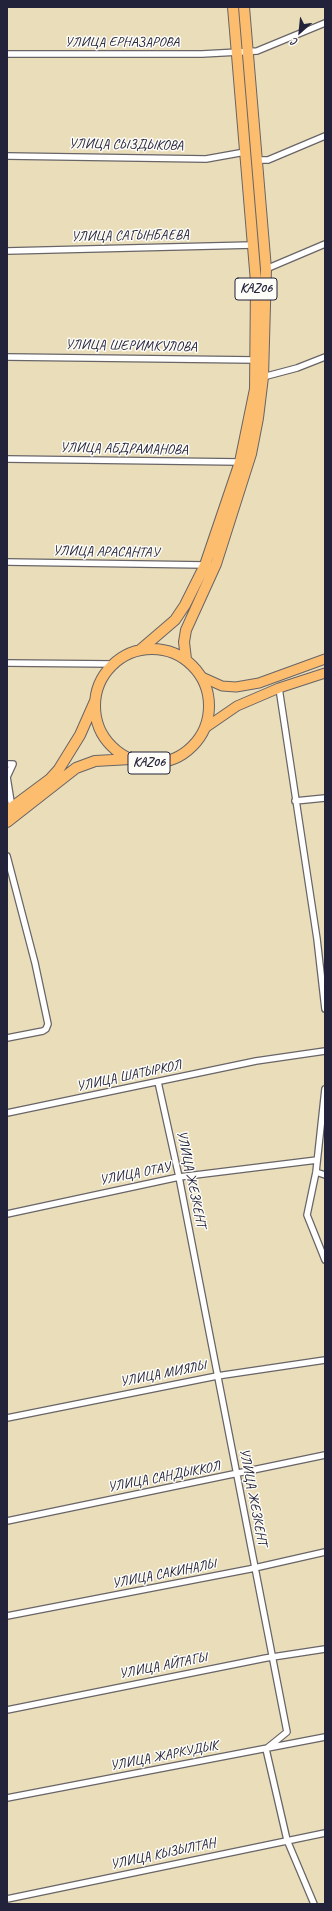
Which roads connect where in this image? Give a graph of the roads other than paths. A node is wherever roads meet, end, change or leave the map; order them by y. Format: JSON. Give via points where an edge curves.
{"nodes":[{"id":1,"x":233,"y":7,"type":"edge"},
{"id":2,"x":244,"y":7,"type":"edge"},
{"id":3,"x":325,"y":23,"type":"edge"},
{"id":4,"x":236,"y":52,"type":"junction"},
{"id":5,"x":248,"y":52,"type":"junction"},
{"id":6,"x":7,"y":54,"type":"edge"},
{"id":7,"x":325,"y":136,"type":"edge"},
{"id":8,"x":245,"y":152,"type":"junction"},
{"id":9,"x":7,"y":156,"type":"edge"},
{"id":10,"x":257,"y":160,"type":"junction"},
{"id":11,"x":325,"y":244,"type":"edge"},
{"id":12,"x":253,"y":245,"type":"junction"},
{"id":13,"x":7,"y":251,"type":"edge"},
{"id":14,"x":266,"y":269,"type":"junction"},
{"id":15,"x":7,"y":357,"type":"edge"},
{"id":16,"x":325,"y":358,"type":"edge"},
{"id":17,"x":255,"y":360,"type":"junction"},
{"id":18,"x":263,"y":377,"type":"junction"},
{"id":19,"x":7,"y":459,"type":"edge"},
{"id":20,"x":240,"y":462,"type":"junction"},
{"id":21,"x":7,"y":562,"type":"edge"},
{"id":22,"x":205,"y":565,"type":"junction"},
{"id":23,"x":140,"y":650,"type":"junction"},
{"id":24,"x":186,"y":659,"type":"junction"},
{"id":25,"x":325,"y":659,"type":"edge"},
{"id":26,"x":7,"y":663,"type":"edge"},
{"id":27,"x":113,"y":664,"type":"junction"},
{"id":28,"x":325,"y":673,"type":"edge"},
{"id":29,"x":202,"y":677,"type":"junction"},
{"id":30,"x":278,"y":688,"type":"junction"},
{"id":31,"x":96,"y":699,"type":"junction"},
{"id":32,"x":205,"y":728,"type":"junction"},
{"id":33,"x":131,"y":759,"type":"junction"},
{"id":34,"x":7,"y":764,"type":"edge"},
{"id":35,"x":325,"y":798,"type":"edge"},
{"id":36,"x":295,"y":801,"type":"junction"},
{"id":37,"x":9,"y":809,"type":"edge"},
{"id":38,"x":7,"y":822,"type":"edge"},
{"id":39,"x":7,"y":856,"type":"edge"},
{"id":40,"x":318,"y":939,"type":"junction"},
{"id":41,"x":325,"y":941,"type":"edge"},
{"id":42,"x":325,"y":1009,"type":"edge"},
{"id":43,"x":7,"y":1038,"type":"edge"},
{"id":44,"x":325,"y":1051,"type":"edge"},
{"id":45,"x":158,"y":1082,"type":"junction"},
{"id":46,"x":325,"y":1089,"type":"edge"},
{"id":47,"x":7,"y":1113,"type":"edge"},
{"id":48,"x":317,"y":1160,"type":"junction"},
{"id":49,"x":316,"y":1172,"type":"junction"},
{"id":50,"x":325,"y":1175,"type":"edge"},
{"id":51,"x":179,"y":1178,"type":"junction"},
{"id":52,"x":7,"y":1214,"type":"edge"},
{"id":53,"x":325,"y":1259,"type":"edge"},
{"id":54,"x":325,"y":1360,"type":"edge"},
{"id":55,"x":217,"y":1376,"type":"junction"},
{"id":56,"x":7,"y":1418,"type":"edge"},
{"id":57,"x":325,"y":1455,"type":"edge"},
{"id":58,"x":237,"y":1474,"type":"junction"},
{"id":59,"x":7,"y":1521,"type":"edge"},
{"id":60,"x":325,"y":1552,"type":"edge"},
{"id":61,"x":255,"y":1568,"type":"junction"},
{"id":62,"x":7,"y":1616,"type":"edge"},
{"id":63,"x":325,"y":1648,"type":"edge"},
{"id":64,"x":272,"y":1657,"type":"junction"},
{"id":65,"x":7,"y":1710,"type":"edge"},
{"id":66,"x":325,"y":1737,"type":"edge"},
{"id":67,"x":266,"y":1749,"type":"junction"},
{"id":68,"x":7,"y":1798,"type":"edge"},
{"id":69,"x":325,"y":1833,"type":"edge"},
{"id":70,"x":287,"y":1840,"type":"junction"},
{"id":71,"x":7,"y":1898,"type":"edge"},
{"id":72,"x":314,"y":1904,"type":"edge"}],
"edges":[{"from":1,"to":4,"type":"highway","number":"KАZ06"},
{"from":2,"to":5,"type":"highway","number":"KАZ06"},
{"from":3,"to":5,"type":"street","name":"УЛИЦА ЕРНАЗАРОВА","via":[[257,51]]},
{"from":4,"to":5,"type":"street","name":"УЛИЦА ЕРНАЗАРОВА"},
{"from":4,"to":6,"type":"street","name":"УЛИЦА ЕРНАЗАРОВА"},
{"from":4,"to":8,"type":"highway","number":"KАZ06"},
{"from":5,"to":10,"type":"highway","number":"KАZ06"},
{"from":7,"to":10,"type":"street","via":[[268,160]]},
{"from":8,"to":9,"type":"street","name":"УЛИЦА СЫЗДЫКОВА","via":[[206,159]]},
{"from":8,"to":12,"type":"highway","number":"KАZ06"},
{"from":10,"to":14,"type":"highway","number":"KАZ06"},
{"from":11,"to":14,"type":"street"},
{"from":12,"to":13,"type":"street","name":"УЛИЦА САГЫНБАЕВА"},
{"from":12,"to":17,"type":"highway","number":"KАZ06","via":[[256,282]]},
{"from":14,"to":18,"type":"highway","number":"KАZ06"},
{"from":15,"to":17,"type":"street","name":"УЛИЦА ШЕРИМКУЛОВА"},
{"from":16,"to":18,"type":"street"},
{"from":17,"to":20,"type":"highway","number":"KАZ06","via":[[255,389]]},
{"from":18,"to":24,"type":"highway","number":"KАZ06","via":[[251,454],[216,564],[186,630]]},
{"from":19,"to":20,"type":"street","name":"УЛИЦА АБДРАМАНОВА"},
{"from":20,"to":22,"type":"highway","number":"KАZ06"},
{"from":21,"to":22,"type":"street","name":"УЛИЦА АРАСАНТАУ"},
{"from":22,"to":23,"type":"highway","number":"KАZ06","via":[[175,620]]},
{"from":23,"to":24,"type":"highway","number":"KАZ06","via":[[172,652]]},
{"from":23,"to":27,"type":"highway","number":"KАZ06","via":[[126,655]]},
{"from":24,"to":29,"type":"highway","number":"KАZ06"},
{"from":25,"to":29,"type":"main road","via":[[259,683],[222,686]]},
{"from":26,"to":27,"type":"street"},
{"from":27,"to":31,"type":"highway","number":"KАZ06","via":[[101,680]]},
{"from":28,"to":30,"type":"main road"},
{"from":29,"to":32,"type":"highway","number":"KАZ06","via":[[209,705]]},
{"from":30,"to":32,"type":"main road","via":[[237,706]]},
{"from":30,"to":36,"type":"street"},
{"from":31,"to":33,"type":"highway","number":"KАZ06","via":[[96,718],[103,735],[115,749]]},
{"from":31,"to":37,"type":"highway","number":"KАZ06","via":[[80,735],[59,769],[50,779]]},
{"from":32,"to":33,"type":"highway","number":"KАZ06","via":[[196,743],[182,755],[166,762],[148,763]]},
{"from":33,"to":38,"type":"highway","number":"KАZ06","via":[[95,761],[76,768]]},
{"from":34,"to":37,"type":"street","via":[[13,764],[7,777]]},
{"from":35,"to":36,"type":"street"},
{"from":36,"to":40,"type":"street"},
{"from":39,"to":43,"type":"street","via":[[48,1024],[43,1031]]},
{"from":40,"to":41,"type":"street"},
{"from":40,"to":42,"type":"street"},
{"from":44,"to":45,"type":"street","name":"УЛИЦА ШАТЫРКОЛ"},
{"from":45,"to":47,"type":"street","name":"УЛИЦА ШАТЫРКОЛ"},
{"from":45,"to":51,"type":"street","name":"УЛИЦА ЖЕЗКЕНТ"},
{"from":46,"to":48,"type":"street"},
{"from":48,"to":49,"type":"street"},
{"from":48,"to":51,"type":"street","name":"УЛИЦА ОТАУ"},
{"from":49,"to":50,"type":"street"},
{"from":49,"to":53,"type":"street","via":[[307,1215]]},
{"from":51,"to":52,"type":"street","name":"УЛИЦА ОТАУ"},
{"from":51,"to":55,"type":"street","name":"УЛИЦА ЖЕЗКЕНТ"},
{"from":54,"to":55,"type":"street","name":"УЛИЦА МИЯЛЫ"},
{"from":55,"to":56,"type":"street","name":"УЛИЦА МИЯЛЫ"},
{"from":55,"to":58,"type":"street","name":"УЛИЦА ЖЕЗКЕНТ"},
{"from":57,"to":58,"type":"street","name":"УЛИЦА САНДЫККОЛ"},
{"from":58,"to":59,"type":"street","name":"УЛИЦА САНДЫККОЛ"},
{"from":58,"to":61,"type":"street","name":"УЛИЦА ЖЕЗКЕНТ"},
{"from":60,"to":61,"type":"street","name":"УЛИЦА САКИНАЛЫ"},
{"from":61,"to":62,"type":"street","name":"УЛИЦА САКИНАЛЫ"},
{"from":61,"to":64,"type":"street","name":"УЛИЦА ЖЕЗКЕНТ"},
{"from":63,"to":64,"type":"street","name":"УЛИЦА АЙТАГЫ"},
{"from":64,"to":65,"type":"street","name":"УЛИЦА АЙТАГЫ"},
{"from":64,"to":67,"type":"street","name":"УЛИЦА ЖЕЗКЕНТ","via":[[287,1732]]},
{"from":66,"to":67,"type":"street","name":"УЛИЦА ЖАРКУДЫК"},
{"from":67,"to":68,"type":"street","name":"УЛИЦА ЖАРКУДЫК"},
{"from":67,"to":70,"type":"street"},
{"from":69,"to":70,"type":"street","name":"УЛИЦА КЫЗЫЛТАН"},
{"from":70,"to":71,"type":"street","name":"УЛИЦА КЫЗЫЛТАН"},
{"from":70,"to":72,"type":"street"}]}
